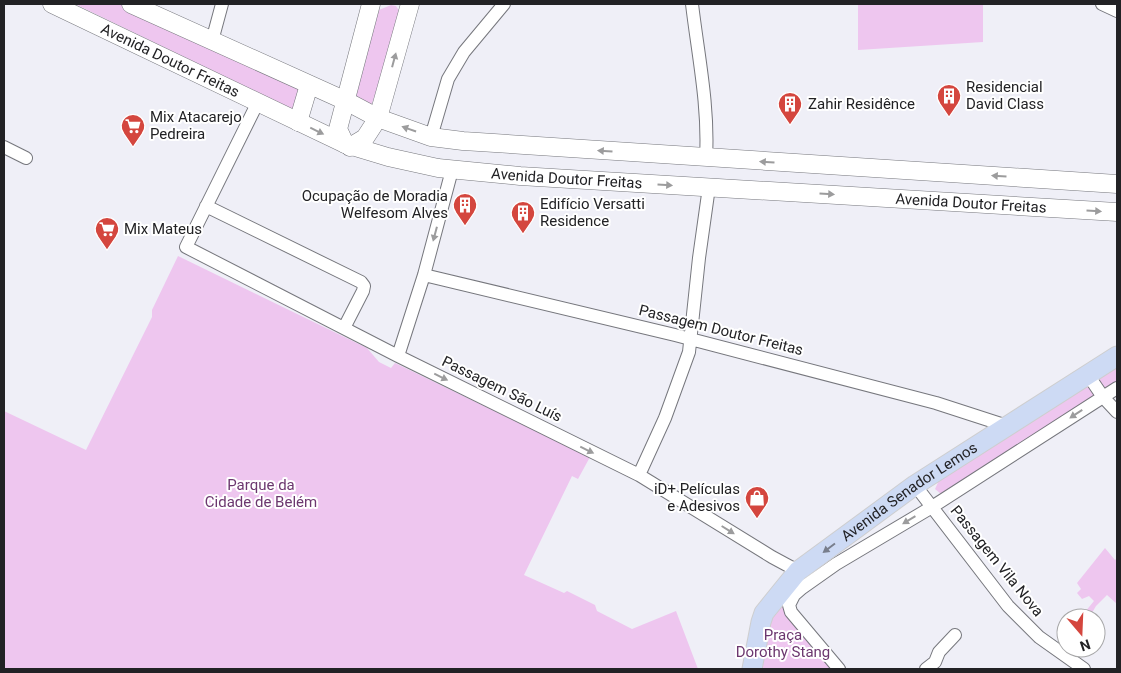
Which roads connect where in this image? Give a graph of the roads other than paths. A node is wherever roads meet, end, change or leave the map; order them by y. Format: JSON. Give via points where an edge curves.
{"nodes":[{"id":1,"x":52,"y":4,"type":"edge"},
{"id":2,"x":131,"y":4,"type":"edge"},
{"id":3,"x":222,"y":4,"type":"edge"},
{"id":4,"x":401,"y":4,"type":"edge"},
{"id":5,"x":410,"y":4,"type":"edge"},
{"id":6,"x":504,"y":4,"type":"edge"},
{"id":7,"x":692,"y":4,"type":"edge"},
{"id":8,"x":1102,"y":4,"type":"edge"},
{"id":9,"x":372,"y":6,"type":"edge"},
{"id":10,"x":1117,"y":10,"type":"edge"},
{"id":11,"x":404,"y":21,"type":"junction"},
{"id":12,"x":212,"y":41,"type":"junction"},
{"id":13,"x":309,"y":85,"type":"junction"},
{"id":14,"x":346,"y":101,"type":"junction"},
{"id":15,"x":258,"y":102,"type":"junction"},
{"id":16,"x":378,"y":118,"type":"junction"},
{"id":17,"x":298,"y":122,"type":"junction"},
{"id":18,"x":431,"y":137,"type":"junction"},
{"id":19,"x":347,"y":145,"type":"junction"},
{"id":20,"x":4,"y":147,"type":"edge"},
{"id":21,"x":26,"y":158,"type":"dead end"},
{"id":22,"x":706,"y":158,"type":"junction"},
{"id":23,"x":452,"y":170,"type":"junction"},
{"id":24,"x":1024,"y":178,"type":"junction"},
{"id":25,"x":1071,"y":181,"type":"junction"},
{"id":26,"x":1117,"y":184,"type":"edge"},
{"id":27,"x":709,"y":187,"type":"junction"},
{"id":28,"x":206,"y":206,"type":"junction"},
{"id":29,"x":1019,"y":206,"type":"junction"},
{"id":30,"x":1069,"y":209,"type":"junction"},
{"id":31,"x":1117,"y":212,"type":"edge"},
{"id":32,"x":424,"y":275,"type":"junction"},
{"id":33,"x":344,"y":328,"type":"junction"},
{"id":34,"x":691,"y":339,"type":"junction"},
{"id":35,"x":398,"y":356,"type":"junction"},
{"id":36,"x":1117,"y":356,"type":"edge"},
{"id":37,"x":1088,"y":375,"type":"junction"},
{"id":38,"x":1117,"y":388,"type":"edge"},
{"id":39,"x":1103,"y":397,"type":"junction"},
{"id":40,"x":1117,"y":412,"type":"edge"},
{"id":41,"x":1007,"y":426,"type":"junction"},
{"id":42,"x":639,"y":475,"type":"junction"},
{"id":43,"x":915,"y":485,"type":"junction"},
{"id":44,"x":932,"y":507,"type":"junction"},
{"id":45,"x":798,"y":571,"type":"junction"},
{"id":46,"x":955,"y":636,"type":"dead end"},
{"id":47,"x":752,"y":669,"type":"edge"},
{"id":48,"x":839,"y":669,"type":"edge"},
{"id":49,"x":926,"y":669,"type":"edge"},
{"id":50,"x":1084,"y":669,"type":"edge"}],
"edges":[{"from":1,"to":15,"type":"main road","name":"Avenida Doutor Freitas"},
{"from":2,"to":12,"type":"main road","name":"Avenida Doutor Freitas"},
{"from":3,"to":12,"type":"street"},
{"from":4,"to":11,"type":"main road"},
{"from":5,"to":11,"type":"main road"},
{"from":6,"to":18,"type":"street","via":[[464,52],[448,79]]},
{"from":7,"to":22,"type":"street","via":[[706,106]]},
{"from":8,"to":10,"type":"street"},
{"from":9,"to":14,"type":"main road"},
{"from":16,"to":11,"type":"main road","one_way":true},
{"from":12,"to":13,"type":"main road","name":"Avenida Doutor Freitas"},
{"from":13,"to":14,"type":"main road","name":"Avenida Doutor Freitas"},
{"from":13,"to":17,"type":"main road"},
{"from":14,"to":16,"type":"main road","name":"Avenida Doutor Freitas"},
{"from":14,"to":19,"type":"main road","via":[[338,129]]},
{"from":15,"to":17,"type":"main road","name":"Avenida Doutor Freitas"},
{"from":15,"to":28,"type":"street"},
{"from":18,"to":16,"type":"main road","name":"Avenida Doutor Freitas","one_way":true},
{"from":16,"to":19,"type":"main road","via":[[365,138]]},
{"from":17,"to":19,"type":"main road","name":"Avenida Doutor Freitas","one_way":true},
{"from":22,"to":18,"type":"main road","name":"Avenida Doutor Freitas","one_way":true},
{"from":19,"to":23,"type":"main road","name":"Avenida Doutor Freitas"},
{"from":20,"to":21,"type":"street"},
{"from":24,"to":22,"type":"main road","name":"Avenida Doutor Freitas","one_way":true},
{"from":23,"to":27,"type":"main road","name":"Avenida Doutor Freitas","one_way":true},
{"from":23,"to":32,"type":"street","one_way":true},
{"from":24,"to":25,"type":"main road","name":"Avenida Doutor Freitas"},
{"from":24,"to":29,"type":"main road","via":[[1026,190]]},
{"from":25,"to":26,"type":"main road","name":"Avenida Doutor Freitas"},
{"from":25,"to":30,"type":"main road","via":[[1066,196]]},
{"from":27,"to":29,"type":"main road","name":"Avenida Doutor Freitas","one_way":true},
{"from":27,"to":34,"type":"street"},
{"from":28,"to":33,"type":"street","name":"Passagem São Luís","via":[[186,247]]},
{"from":28,"to":33,"type":"street","via":[[361,282],[363,291]]},
{"from":29,"to":30,"type":"main road","name":"Avenida Doutor Freitas"},
{"from":30,"to":31,"type":"main road","name":"Avenida Doutor Freitas","one_way":true},
{"from":32,"to":34,"type":"street","name":"Passagem Doutor Freitas"},
{"from":32,"to":35,"type":"street"},
{"from":33,"to":35,"type":"street","name":"Passagem São Luís"},
{"from":34,"to":41,"type":"street","name":"Passagem Doutor Freitas","via":[[936,403]]},
{"from":34,"to":42,"type":"street","via":[[665,418]]},
{"from":35,"to":42,"type":"street","name":"Passagem São Luís","one_way":true},
{"from":36,"to":37,"type":"main road","name":"Avenida Senador Lemos"},
{"from":37,"to":39,"type":"street"},
{"from":37,"to":41,"type":"main road","name":"Avenida Senador Lemos"},
{"from":38,"to":39,"type":"street","name":"Avenida Senador Lemos"},
{"from":39,"to":40,"type":"street"},
{"from":39,"to":44,"type":"street","name":"Avenida Senador Lemos","one_way":true},
{"from":41,"to":43,"type":"main road","name":"Avenida Senador Lemos"},
{"from":42,"to":45,"type":"street","name":"Passagem São Luís","one_way":true},
{"from":43,"to":44,"type":"street","name":"Passagem Vila Nova"},
{"from":43,"to":45,"type":"main road","name":"Avenida Senador Lemos","one_way":true},
{"from":44,"to":48,"type":"street","name":"Avenida Senador Lemos","one_way":true,"via":[[836,564],[798,592],[789,604],[797,622]]},
{"from":44,"to":50,"type":"street","name":"Passagem Vila Nova","via":[[1008,606],[1039,637]]},
{"from":45,"to":47,"type":"main road","name":"Avenida Senador Lemos","via":[[764,613]]},
{"from":46,"to":49,"type":"street"}]}
